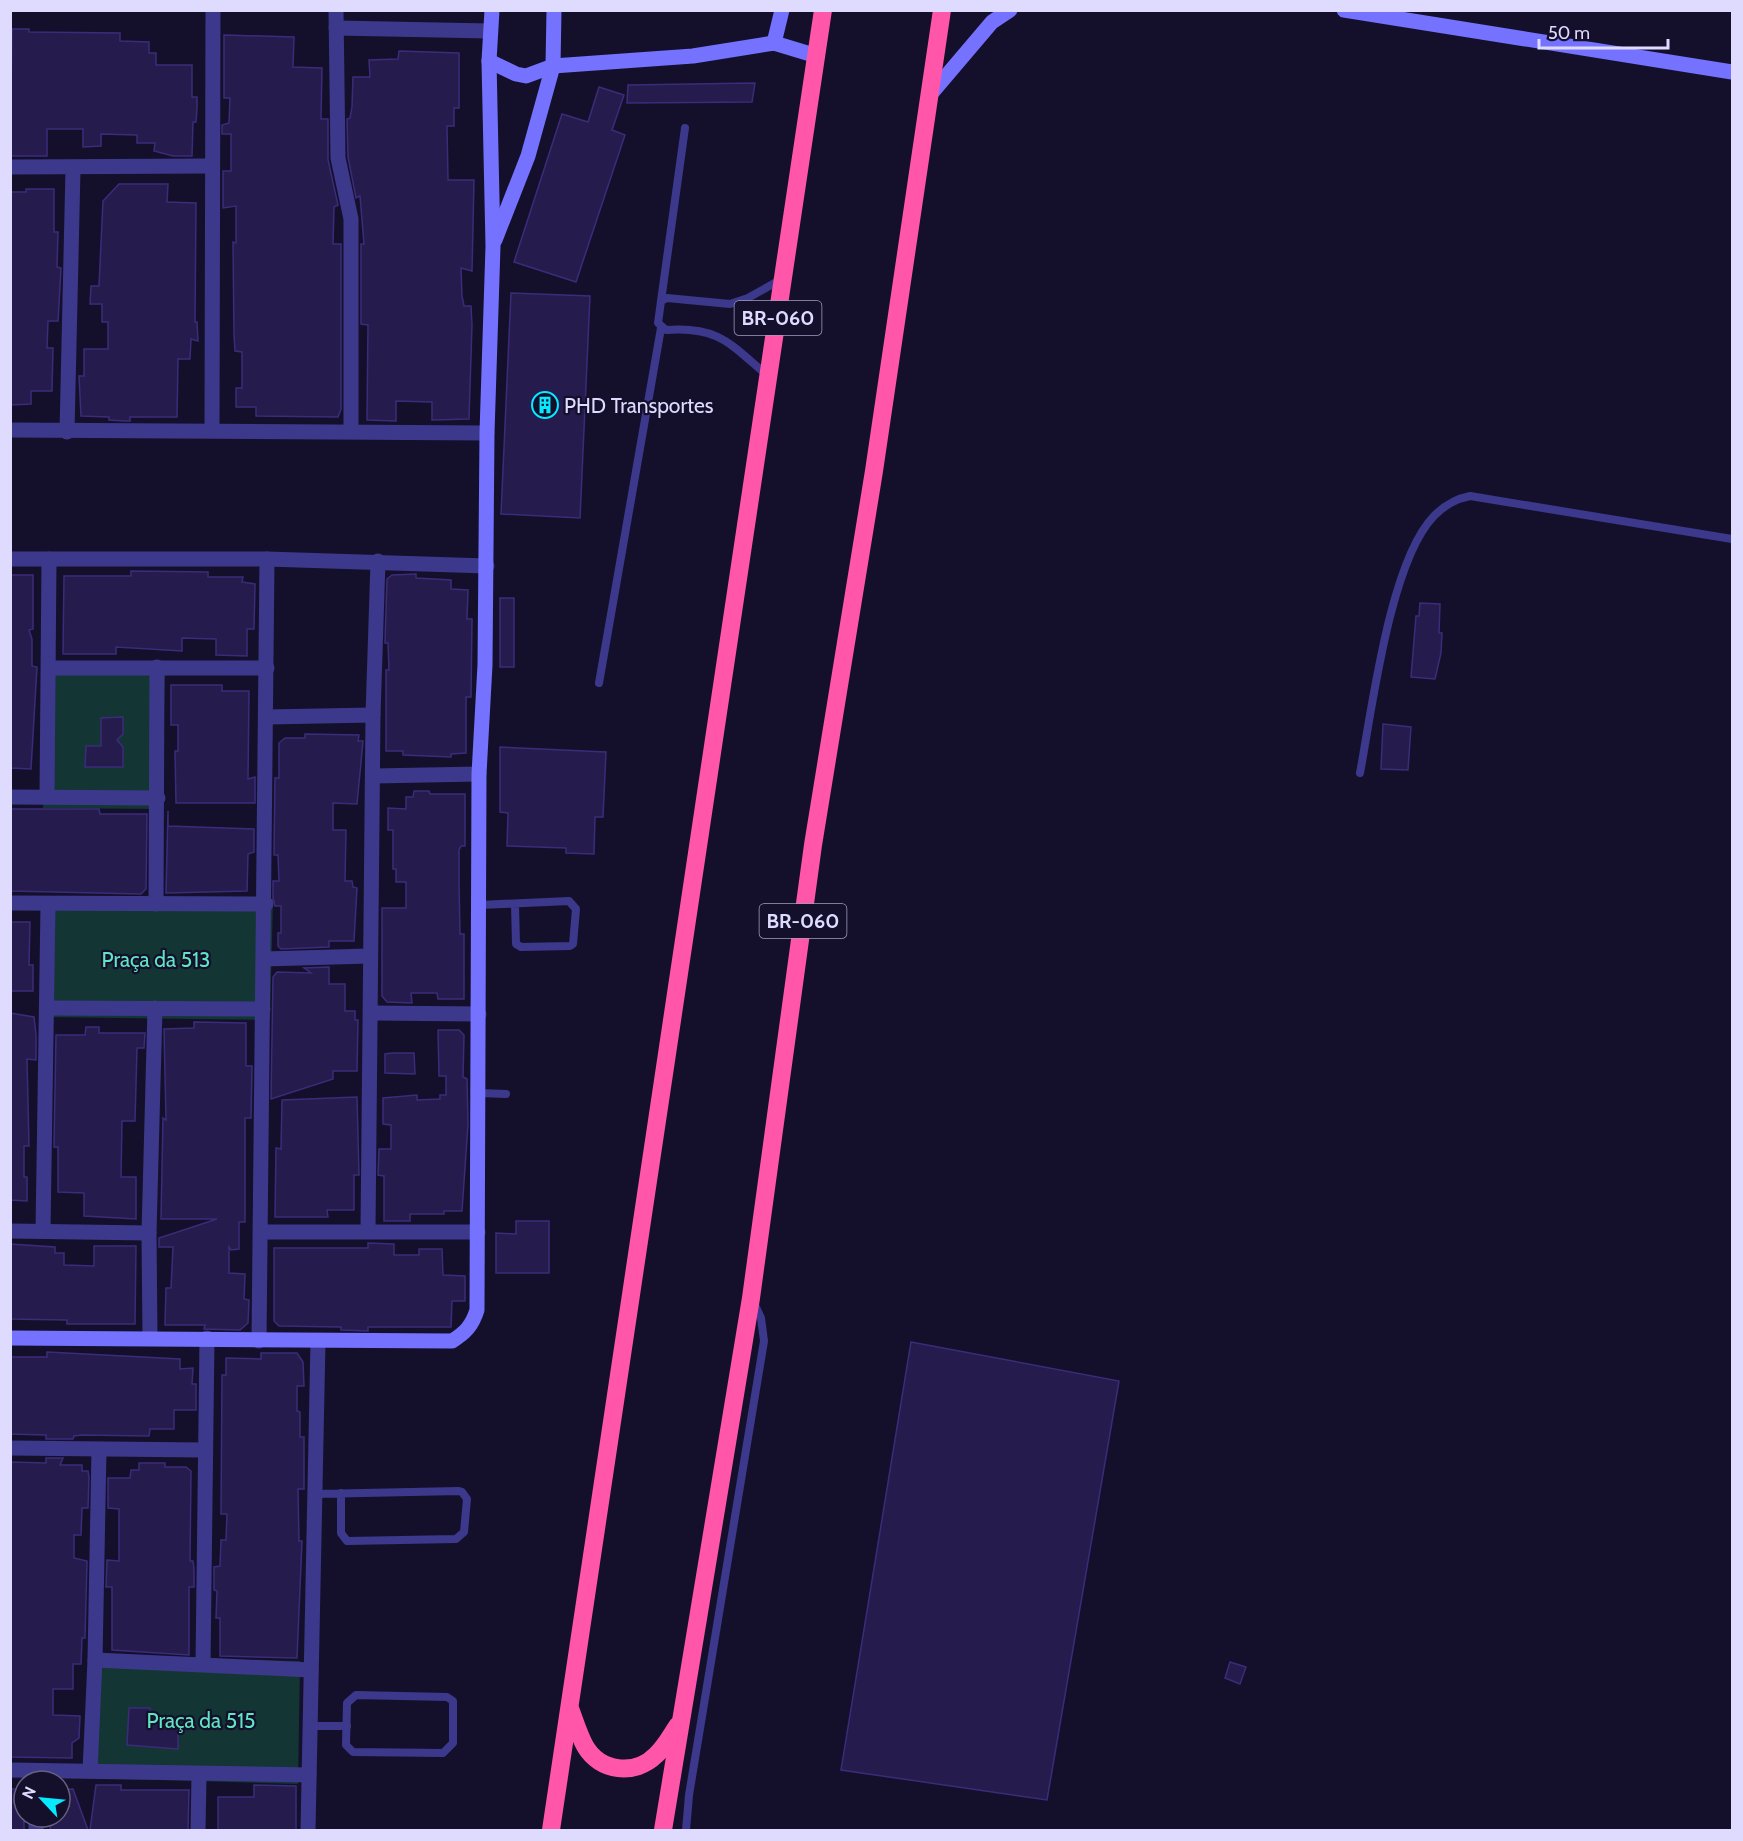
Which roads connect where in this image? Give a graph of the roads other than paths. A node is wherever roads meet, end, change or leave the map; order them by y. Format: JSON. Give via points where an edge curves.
{"nodes":[{"id":1,"x":213,"y":10,"type":"edge"},
{"id":2,"x":336,"y":10,"type":"edge"},
{"id":3,"x":492,"y":10,"type":"edge"},
{"id":4,"x":554,"y":10,"type":"edge"},
{"id":5,"x":782,"y":10,"type":"edge"},
{"id":6,"x":823,"y":10,"type":"edge"},
{"id":7,"x":942,"y":10,"type":"edge"},
{"id":8,"x":1010,"y":10,"type":"edge"},
{"id":9,"x":1344,"y":10,"type":"edge"},
{"id":10,"x":988,"y":16,"type":"edge"},
{"id":11,"x":336,"y":28,"type":"junction"},
{"id":12,"x":490,"y":31,"type":"junction"},
{"id":13,"x":774,"y":43,"type":"junction"},
{"id":14,"x":816,"y":56,"type":"junction"},
{"id":15,"x":489,"y":61,"type":"junction"},
{"id":16,"x":553,"y":66,"type":"junction"},
{"id":17,"x":1732,"y":72,"type":"edge"},
{"id":18,"x":930,"y":95,"type":"junction"},
{"id":19,"x":685,"y":128,"type":"dead end"},
{"id":20,"x":210,"y":166,"type":"junction"},
{"id":21,"x":10,"y":167,"type":"edge"},
{"id":22,"x":73,"y":169,"type":"junction"},
{"id":23,"x":493,"y":246,"type":"junction"},
{"id":24,"x":783,"y":278,"type":"junction"},
{"id":25,"x":661,"y":301,"type":"junction"},
{"id":26,"x":661,"y":328,"type":"junction"},
{"id":27,"x":769,"y":377,"type":"junction"},
{"id":28,"x":10,"y":430,"type":"edge"},
{"id":29,"x":212,"y":430,"type":"junction"},
{"id":30,"x":351,"y":431,"type":"junction"},
{"id":31,"x":68,"y":432,"type":"junction"},
{"id":32,"x":487,"y":433,"type":"junction"},
{"id":33,"x":1732,"y":538,"type":"edge"},
{"id":34,"x":49,"y":558,"type":"junction"},
{"id":35,"x":10,"y":559,"type":"edge"},
{"id":36,"x":267,"y":559,"type":"junction"},
{"id":37,"x":378,"y":561,"type":"junction"},
{"id":38,"x":487,"y":566,"type":"junction"},
{"id":39,"x":157,"y":667,"type":"junction"},
{"id":40,"x":267,"y":668,"type":"junction"},
{"id":41,"x":49,"y":669,"type":"junction"},
{"id":42,"x":599,"y":683,"type":"dead end"},
{"id":43,"x":373,"y":715,"type":"junction"},
{"id":44,"x":267,"y":717,"type":"junction"},
{"id":45,"x":1360,"y":773,"type":"dead end"},
{"id":46,"x":479,"y":774,"type":"junction"},
{"id":47,"x":374,"y":776,"type":"junction"},
{"id":48,"x":10,"y":797,"type":"edge"},
{"id":49,"x":47,"y":797,"type":"junction"},
{"id":50,"x":158,"y":798,"type":"junction"},
{"id":51,"x":10,"y":903,"type":"edge"},
{"id":52,"x":156,"y":904,"type":"junction"},
{"id":53,"x":266,"y":904,"type":"junction"},
{"id":54,"x":514,"y":904,"type":"junction"},
{"id":55,"x":48,"y":905,"type":"junction"},
{"id":56,"x":479,"y":905,"type":"junction"},
{"id":57,"x":369,"y":956,"type":"junction"},
{"id":58,"x":264,"y":959,"type":"junction"},
{"id":59,"x":46,"y":1008,"type":"junction"},
{"id":60,"x":155,"y":1008,"type":"junction"},
{"id":61,"x":263,"y":1009,"type":"junction"},
{"id":62,"x":371,"y":1013,"type":"junction"},
{"id":63,"x":479,"y":1014,"type":"junction"},
{"id":64,"x":479,"y":1093,"type":"junction"},
{"id":65,"x":506,"y":1094,"type":"dead end"},
{"id":66,"x":10,"y":1230,"type":"edge"},
{"id":67,"x":43,"y":1231,"type":"junction"},
{"id":68,"x":368,"y":1231,"type":"junction"},
{"id":69,"x":261,"y":1232,"type":"junction"},
{"id":70,"x":478,"y":1232,"type":"junction"},
{"id":71,"x":149,"y":1233,"type":"junction"},
{"id":72,"x":751,"y":1298,"type":"junction"},
{"id":73,"x":150,"y":1337,"type":"junction"},
{"id":74,"x":10,"y":1338,"type":"edge"},
{"id":75,"x":207,"y":1338,"type":"junction"},
{"id":76,"x":259,"y":1341,"type":"junction"},
{"id":77,"x":318,"y":1341,"type":"junction"},
{"id":78,"x":10,"y":1448,"type":"edge"},
{"id":79,"x":99,"y":1450,"type":"junction"},
{"id":80,"x":203,"y":1450,"type":"junction"},
{"id":81,"x":340,"y":1493,"type":"junction"},
{"id":82,"x":315,"y":1494,"type":"junction"},
{"id":83,"x":95,"y":1660,"type":"junction"},
{"id":84,"x":203,"y":1664,"type":"junction"},
{"id":85,"x":311,"y":1670,"type":"junction"},
{"id":86,"x":570,"y":1710,"type":"junction"},
{"id":87,"x":680,"y":1723,"type":"junction"},
{"id":88,"x":310,"y":1726,"type":"junction"},
{"id":89,"x":346,"y":1726,"type":"junction"},
{"id":90,"x":90,"y":1771,"type":"junction"},
{"id":91,"x":72,"y":1773,"type":"edge"},
{"id":92,"x":199,"y":1775,"type":"junction"},
{"id":93,"x":309,"y":1775,"type":"junction"},
{"id":94,"x":198,"y":1830,"type":"edge"},
{"id":95,"x":308,"y":1830,"type":"edge"},
{"id":96,"x":551,"y":1830,"type":"edge"},
{"id":97,"x":663,"y":1830,"type":"edge"},
{"id":98,"x":686,"y":1830,"type":"edge"}],
"edges":[{"from":1,"to":20,"type":"street"},
{"from":2,"to":11,"type":"street"},
{"from":3,"to":12,"type":"street"},
{"from":4,"to":16,"type":"street"},
{"from":5,"to":13,"type":"street"},
{"from":6,"to":14,"type":"highway","number":"BR-060"},
{"from":7,"to":18,"type":"highway","number":"BR-060"},
{"from":8,"to":10,"type":"street"},
{"from":9,"to":17,"type":"street"},
{"from":10,"to":18,"type":"street"},
{"from":11,"to":12,"type":"street"},
{"from":11,"to":30,"type":"street","via":[[338,158],[351,219]]},
{"from":12,"to":15,"type":"street"},
{"from":13,"to":14,"type":"street"},
{"from":13,"to":16,"type":"street","via":[[693,56]]},
{"from":14,"to":24,"type":"highway","number":"BR-060"},
{"from":15,"to":16,"type":"street","via":[[526,76]]},
{"from":15,"to":23,"type":"street"},
{"from":16,"to":23,"type":"street","via":[[528,156]]},
{"from":18,"to":72,"type":"highway","number":"BR-060","via":[[813,845]]},
{"from":19,"to":25,"type":"lane"},
{"from":20,"to":22,"type":"street"},
{"from":20,"to":29,"type":"street"},
{"from":21,"to":22,"type":"street"},
{"from":22,"to":31,"type":"street"},
{"from":23,"to":32,"type":"street"},
{"from":24,"to":25,"type":"lane","via":[[736,303],[720,305],[667,298]]},
{"from":24,"to":27,"type":"highway","number":"BR-060"},
{"from":25,"to":26,"type":"lane","via":[[657,316]]},
{"from":26,"to":27,"type":"lane","via":[[699,329],[716,335]]},
{"from":26,"to":42,"type":"lane"},
{"from":27,"to":86,"type":"highway","number":"BR-060"},
{"from":28,"to":31,"type":"street"},
{"from":29,"to":30,"type":"street"},
{"from":29,"to":31,"type":"street"},
{"from":30,"to":32,"type":"street"},
{"from":32,"to":38,"type":"street"},
{"from":33,"to":45,"type":"lane","via":[[1470,496],[1443,507],[1417,542],[1393,607]]},
{"from":34,"to":35,"type":"street"},
{"from":34,"to":36,"type":"street"},
{"from":34,"to":41,"type":"street"},
{"from":36,"to":37,"type":"street"},
{"from":36,"to":40,"type":"street"},
{"from":37,"to":38,"type":"street"},
{"from":37,"to":43,"type":"street"},
{"from":38,"to":46,"type":"street"},
{"from":39,"to":40,"type":"street"},
{"from":39,"to":41,"type":"street"},
{"from":39,"to":50,"type":"street"},
{"from":40,"to":44,"type":"street"},
{"from":41,"to":49,"type":"street"},
{"from":43,"to":44,"type":"street"},
{"from":43,"to":47,"type":"street"},
{"from":44,"to":53,"type":"street"},
{"from":46,"to":47,"type":"street"},
{"from":46,"to":56,"type":"street"},
{"from":47,"to":57,"type":"street"},
{"from":48,"to":49,"type":"street"},
{"from":49,"to":50,"type":"street"},
{"from":50,"to":52,"type":"street"},
{"from":51,"to":55,"type":"street"},
{"from":52,"to":53,"type":"street"},
{"from":52,"to":55,"type":"street"},
{"from":53,"to":58,"type":"street"},
{"from":54,"to":54,"type":"lane","via":[[516,944],[573,944],[576,909],[569,901]]},
{"from":54,"to":56,"type":"lane"},
{"from":55,"to":59,"type":"street"},
{"from":56,"to":63,"type":"street"},
{"from":57,"to":58,"type":"street"},
{"from":57,"to":62,"type":"street"},
{"from":58,"to":61,"type":"street"},
{"from":59,"to":60,"type":"street"},
{"from":59,"to":67,"type":"street"},
{"from":60,"to":61,"type":"street"},
{"from":60,"to":71,"type":"street"},
{"from":61,"to":69,"type":"street"},
{"from":62,"to":63,"type":"street"},
{"from":62,"to":68,"type":"street"},
{"from":63,"to":64,"type":"street"},
{"from":64,"to":65,"type":"lane"},
{"from":64,"to":70,"type":"street"},
{"from":66,"to":67,"type":"street"},
{"from":67,"to":71,"type":"street"},
{"from":68,"to":69,"type":"street"},
{"from":68,"to":70,"type":"street"},
{"from":69,"to":76,"type":"street"},
{"from":70,"to":77,"type":"street","via":[[477,1310],[465,1333],[452,1341]]},
{"from":71,"to":73,"type":"street"},
{"from":72,"to":87,"type":"highway","number":"BR-060"},
{"from":72,"to":98,"type":"lane","via":[[761,1318],[764,1341]]},
{"from":73,"to":74,"type":"street"},
{"from":73,"to":75,"type":"street"},
{"from":75,"to":76,"type":"street"},
{"from":75,"to":80,"type":"street"},
{"from":76,"to":77,"type":"street"},
{"from":77,"to":82,"type":"street"},
{"from":78,"to":79,"type":"street"},
{"from":79,"to":80,"type":"street"},
{"from":79,"to":83,"type":"street"},
{"from":80,"to":84,"type":"street"},
{"from":81,"to":81,"type":"lane","via":[[341,1533],[347,1541],[456,1539],[464,1532],[467,1499],[462,1492]]},
{"from":81,"to":82,"type":"lane"},
{"from":82,"to":85,"type":"street"},
{"from":83,"to":84,"type":"street"},
{"from":83,"to":90,"type":"street"},
{"from":84,"to":85,"type":"street"},
{"from":85,"to":88,"type":"street"},
{"from":86,"to":87,"type":"highway","via":[[594,1758],[616,1769],[642,1765],[657,1755]]},
{"from":86,"to":96,"type":"highway","number":"BR-060"},
{"from":87,"to":97,"type":"highway","number":"BR-060"},
{"from":88,"to":89,"type":"lane"},
{"from":88,"to":93,"type":"street"},
{"from":89,"to":89,"type":"lane","via":[[346,1703],[356,1695],[447,1697],[453,1701],[453,1743],[443,1753],[353,1752],[346,1745]]},
{"from":90,"to":91,"type":"street"},
{"from":90,"to":92,"type":"street"},
{"from":92,"to":93,"type":"street"},
{"from":92,"to":94,"type":"street"},
{"from":93,"to":95,"type":"street"}]}
